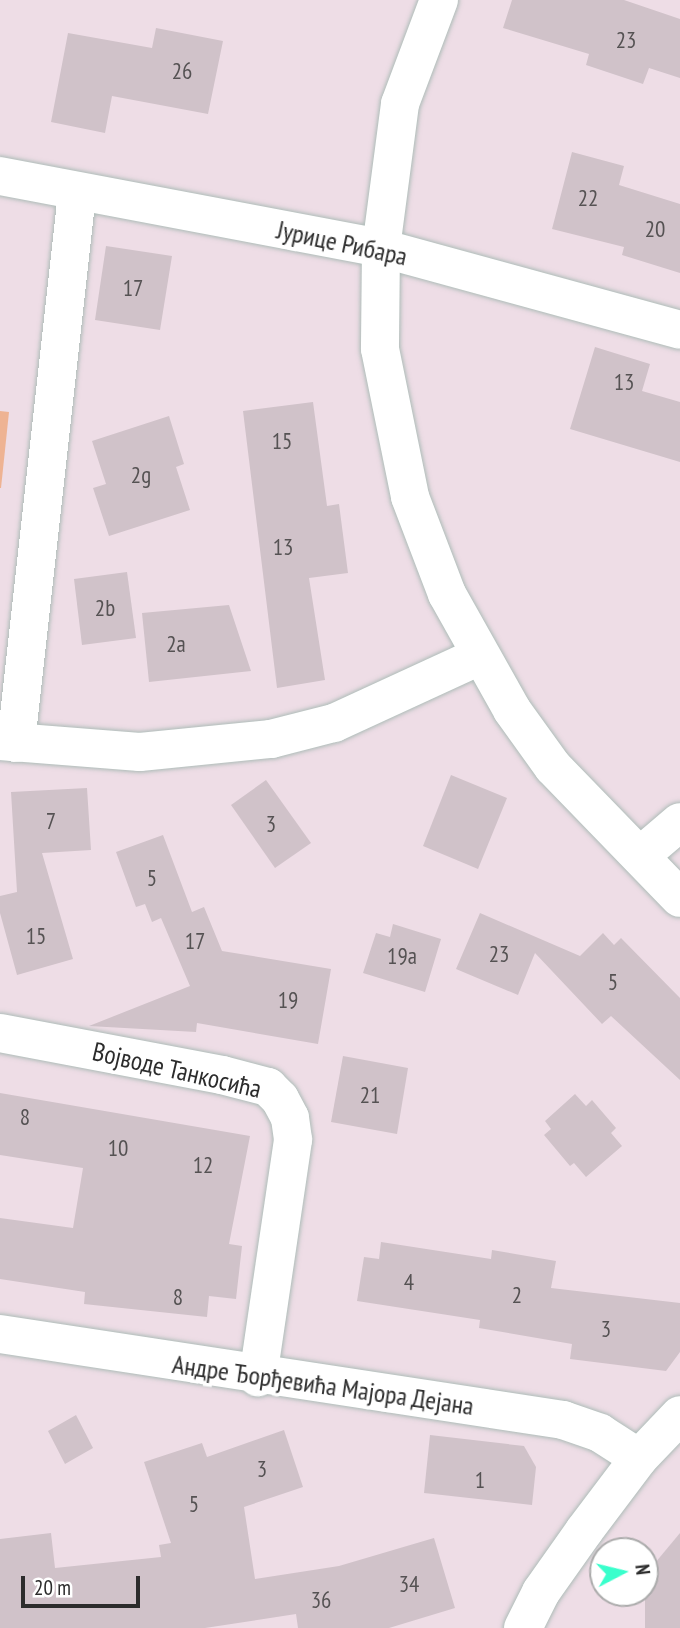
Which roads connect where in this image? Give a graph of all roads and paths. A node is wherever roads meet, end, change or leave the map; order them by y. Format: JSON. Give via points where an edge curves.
{"nodes":[{"id":1,"x":439,"y":0,"type":"edge"},
{"id":2,"x":0,"y":176,"type":"edge"},
{"id":3,"x":77,"y":194,"type":"junction"},
{"id":4,"x":381,"y":248,"type":"junction"},
{"id":5,"x":680,"y":330,"type":"edge"},
{"id":6,"x":480,"y":656,"type":"junction"},
{"id":7,"x":8,"y":742,"type":"edge"},
{"id":8,"x":680,"y":822,"type":"edge"},
{"id":9,"x":640,"y":856,"type":"junction"},
{"id":10,"x":680,"y":898,"type":"edge"},
{"id":11,"x":0,"y":1033,"type":"edge"},
{"id":12,"x":0,"y":1334,"type":"edge"},
{"id":13,"x":258,"y":1377,"type":"junction"},
{"id":14,"x":680,"y":1415,"type":"edge"},
{"id":15,"x":639,"y":1458,"type":"junction"},
{"id":16,"x":523,"y":1628,"type":"edge"}],
"edges":[{"from":1,"to":4,"type":"street","via":[[400,104]]},
{"from":2,"to":3,"type":"street","name":"Јурице Рибара"},
{"from":3,"to":4,"type":"street","name":"Јурице Рибара"},
{"from":3,"to":7,"type":"street"},
{"from":4,"to":5,"type":"street","name":"Јурице Рибара"},
{"from":4,"to":6,"type":"street","via":[[380,349],[410,497],[447,594]]},
{"from":6,"to":7,"type":"street","via":[[334,723],[271,739],[141,752]]},
{"from":6,"to":9,"type":"street","via":[[553,767]]},
{"from":8,"to":9,"type":"street"},
{"from":9,"to":10,"type":"street"},
{"from":11,"to":13,"type":"street","name":"Војводе Танкосића","via":[[222,1075],[268,1087],[280,1099],[290,1118],[293,1140]]},
{"from":12,"to":13,"type":"street","name":"Андре Ђорђевића Мајора Дејана"},
{"from":13,"to":15,"type":"street","name":"Андре Ђорђевића Мајора Дејана","via":[[562,1419],[600,1433]]},
{"from":14,"to":15,"type":"street"},
{"from":15,"to":16,"type":"street","via":[[541,1592]]}]}
